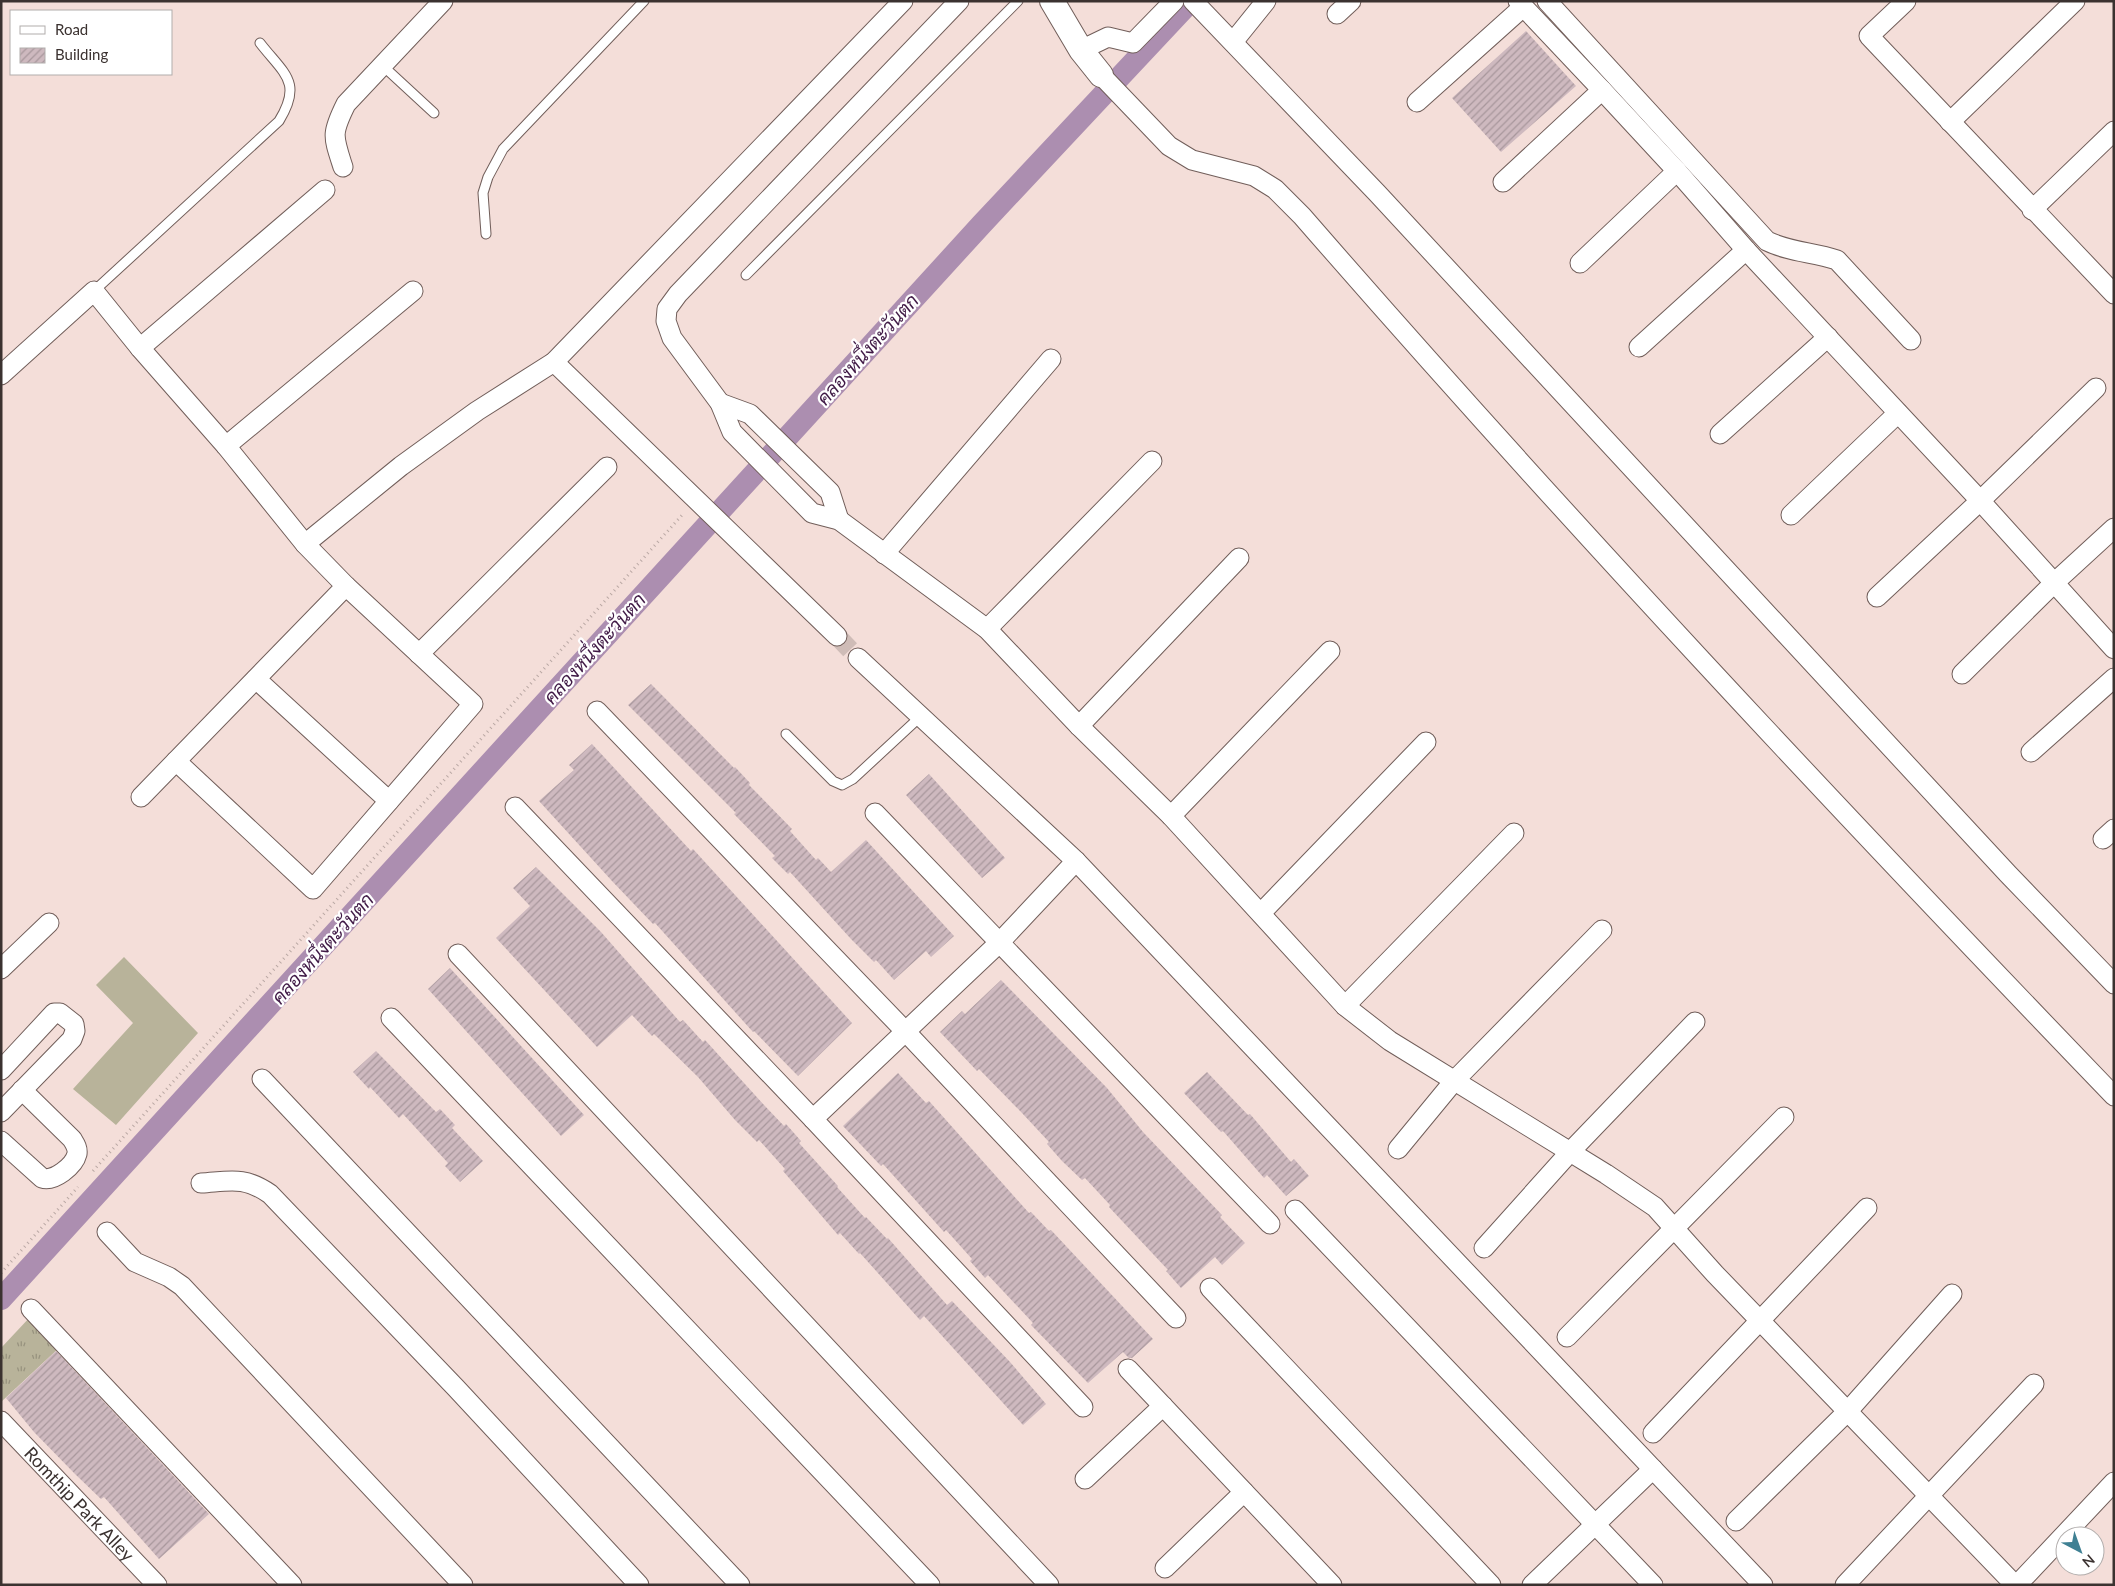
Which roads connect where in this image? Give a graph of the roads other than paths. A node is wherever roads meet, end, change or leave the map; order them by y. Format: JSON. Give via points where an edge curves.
{"nodes":[{"id":1,"x":443,"y":1,"type":"edge"},
{"id":2,"x":644,"y":1,"type":"edge"},
{"id":3,"x":903,"y":1,"type":"edge"},
{"id":4,"x":959,"y":1,"type":"edge"},
{"id":5,"x":1018,"y":1,"type":"edge"},
{"id":6,"x":1052,"y":1,"type":"edge"},
{"id":7,"x":1174,"y":1,"type":"edge"},
{"id":8,"x":1193,"y":1,"type":"edge"},
{"id":9,"x":1266,"y":1,"type":"edge"},
{"id":10,"x":1351,"y":1,"type":"edge"},
{"id":11,"x":1547,"y":1,"type":"edge"},
{"id":12,"x":1906,"y":1,"type":"edge"},
{"id":13,"x":2075,"y":1,"type":"edge"},
{"id":14,"x":1520,"y":4,"type":"edge"},
{"id":15,"x":1337,"y":14,"type":"dead end"},
{"id":16,"x":1228,"y":37,"type":"junction"},
{"id":17,"x":260,"y":44,"type":"dead end"},
{"id":18,"x":1082,"y":50,"type":"junction"},
{"id":19,"x":382,"y":65,"type":"junction"},
{"id":20,"x":1101,"y":75,"type":"joint"},
{"id":21,"x":1602,"y":90,"type":"junction"},
{"id":22,"x":1417,"y":102,"type":"dead end"},
{"id":23,"x":434,"y":113,"type":"dead end"},
{"id":24,"x":1950,"y":122,"type":"junction"},
{"id":25,"x":2114,"y":131,"type":"edge"},
{"id":26,"x":343,"y":167,"type":"dead end"},
{"id":27,"x":1677,"y":171,"type":"junction"},
{"id":28,"x":1503,"y":182,"type":"dead end"},
{"id":29,"x":325,"y":190,"type":"dead end"},
{"id":30,"x":2032,"y":210,"type":"junction"},
{"id":31,"x":486,"y":234,"type":"dead end"},
{"id":32,"x":1746,"y":250,"type":"junction"},
{"id":33,"x":1580,"y":263,"type":"dead end"},
{"id":34,"x":746,"y":275,"type":"dead end"},
{"id":35,"x":94,"y":291,"type":"junction"},
{"id":36,"x":413,"y":291,"type":"dead end"},
{"id":37,"x":2114,"y":294,"type":"edge"},
{"id":38,"x":1828,"y":337,"type":"junction"},
{"id":39,"x":1911,"y":340,"type":"dead end"},
{"id":40,"x":1639,"y":347,"type":"dead end"},
{"id":41,"x":140,"y":348,"type":"junction"},
{"id":42,"x":1051,"y":359,"type":"dead end"},
{"id":43,"x":554,"y":362,"type":"junction"},
{"id":44,"x":1,"y":375,"type":"edge"},
{"id":45,"x":2096,"y":388,"type":"dead end"},
{"id":46,"x":720,"y":403,"type":"junction"},
{"id":47,"x":1898,"y":413,"type":"junction"},
{"id":48,"x":1720,"y":434,"type":"dead end"},
{"id":49,"x":226,"y":446,"type":"junction"},
{"id":50,"x":1152,"y":461,"type":"dead end"},
{"id":51,"x":608,"y":467,"type":"dead end"},
{"id":52,"x":1980,"y":502,"type":"junction"},
{"id":53,"x":1791,"y":515,"type":"dead end"},
{"id":54,"x":840,"y":520,"type":"junction"},
{"id":55,"x":2114,"y":528,"type":"edge"},
{"id":56,"x":305,"y":544,"type":"junction"},
{"id":57,"x":884,"y":554,"type":"junction"},
{"id":58,"x":1239,"y":558,"type":"dead end"},
{"id":59,"x":2054,"y":583,"type":"junction"},
{"id":60,"x":346,"y":586,"type":"junction"},
{"id":61,"x":1877,"y":597,"type":"dead end"},
{"id":62,"x":987,"y":629,"type":"junction"},
{"id":63,"x":837,"y":636,"type":"tunnel mouth"},
{"id":64,"x":2114,"y":649,"type":"edge"},
{"id":65,"x":1330,"y":651,"type":"dead end"},
{"id":66,"x":419,"y":654,"type":"junction"},
{"id":67,"x":858,"y":658,"type":"tunnel mouth"},
{"id":68,"x":1962,"y":674,"type":"dead end"},
{"id":69,"x":2114,"y":678,"type":"edge"},
{"id":70,"x":256,"y":679,"type":"junction"},
{"id":71,"x":597,"y":712,"type":"dead end"},
{"id":72,"x":921,"y":716,"type":"junction"},
{"id":73,"x":1079,"y":726,"type":"junction"},
{"id":74,"x":786,"y":734,"type":"dead end"},
{"id":75,"x":1426,"y":742,"type":"dead end"},
{"id":76,"x":2031,"y":752,"type":"dead end"},
{"id":77,"x":176,"y":761,"type":"junction"},
{"id":78,"x":141,"y":797,"type":"dead end"},
{"id":79,"x":388,"y":801,"type":"junction"},
{"id":80,"x":515,"y":808,"type":"dead end"},
{"id":81,"x":875,"y":813,"type":"dead end"},
{"id":82,"x":1171,"y":816,"type":"junction"},
{"id":83,"x":1514,"y":834,"type":"dead end"},
{"id":84,"x":1076,"y":861,"type":"junction"},
{"id":85,"x":1261,"y":913,"type":"junction"},
{"id":86,"x":49,"y":923,"type":"dead end"},
{"id":87,"x":1602,"y":930,"type":"dead end"},
{"id":88,"x":999,"y":943,"type":"junction"},
{"id":89,"x":458,"y":954,"type":"dead end"},
{"id":90,"x":1,"y":969,"type":"edge"},
{"id":91,"x":2114,"y":984,"type":"edge"},
{"id":92,"x":1345,"y":1006,"type":"junction"},
{"id":93,"x":392,"y":1018,"type":"dead end"},
{"id":94,"x":1695,"y":1022,"type":"dead end"},
{"id":95,"x":905,"y":1031,"type":"junction"},
{"id":96,"x":1,"y":1070,"type":"edge"},
{"id":97,"x":262,"y":1079,"type":"dead end"},
{"id":98,"x":1454,"y":1081,"type":"junction"},
{"id":99,"x":22,"y":1090,"type":"junction"},
{"id":100,"x":2114,"y":1096,"type":"edge"},
{"id":101,"x":1,"y":1112,"type":"edge"},
{"id":102,"x":1784,"y":1117,"type":"dead end"},
{"id":103,"x":813,"y":1119,"type":"junction"},
{"id":104,"x":1,"y":1141,"type":"edge"},
{"id":105,"x":1398,"y":1149,"type":"dead end"},
{"id":106,"x":1570,"y":1152,"type":"junction"},
{"id":107,"x":201,"y":1183,"type":"dead end"},
{"id":108,"x":1867,"y":1208,"type":"dead end"},
{"id":109,"x":1295,"y":1210,"type":"dead end"},
{"id":110,"x":1270,"y":1224,"type":"dead end"},
{"id":111,"x":1674,"y":1228,"type":"junction"},
{"id":112,"x":107,"y":1232,"type":"dead end"},
{"id":113,"x":1484,"y":1248,"type":"dead end"},
{"id":114,"x":1210,"y":1288,"type":"dead end"},
{"id":115,"x":1952,"y":1294,"type":"dead end"},
{"id":116,"x":30,"y":1309,"type":"dead end"},
{"id":117,"x":1176,"y":1318,"type":"dead end"},
{"id":118,"x":1760,"y":1320,"type":"junction"},
{"id":119,"x":1567,"y":1338,"type":"dead end"},
{"id":120,"x":1128,"y":1369,"type":"dead end"},
{"id":121,"x":2034,"y":1384,"type":"dead end"},
{"id":122,"x":1083,"y":1406,"type":"dead end"},
{"id":123,"x":1163,"y":1406,"type":"junction"},
{"id":124,"x":1848,"y":1412,"type":"junction"},
{"id":125,"x":1,"y":1421,"type":"edge"},
{"id":126,"x":1653,"y":1433,"type":"dead end"},
{"id":127,"x":1653,"y":1469,"type":"junction"},
{"id":128,"x":1085,"y":1479,"type":"dead end"},
{"id":129,"x":2114,"y":1482,"type":"edge"},
{"id":130,"x":1244,"y":1492,"type":"junction"},
{"id":131,"x":1930,"y":1496,"type":"junction"},
{"id":132,"x":1736,"y":1521,"type":"dead end"},
{"id":133,"x":1595,"y":1524,"type":"junction"},
{"id":134,"x":1165,"y":1568,"type":"dead end"},
{"id":135,"x":1323,"y":1582,"type":"edge"},
{"id":136,"x":157,"y":1585,"type":"edge"},
{"id":137,"x":292,"y":1585,"type":"edge"},
{"id":138,"x":463,"y":1585,"type":"edge"},
{"id":139,"x":639,"y":1585,"type":"edge"},
{"id":140,"x":740,"y":1585,"type":"edge"},
{"id":141,"x":930,"y":1585,"type":"edge"},
{"id":142,"x":1049,"y":1585,"type":"edge"},
{"id":143,"x":1491,"y":1585,"type":"edge"},
{"id":144,"x":1532,"y":1585,"type":"edge"},
{"id":145,"x":1653,"y":1585,"type":"edge"},
{"id":146,"x":1763,"y":1585,"type":"edge"},
{"id":147,"x":1845,"y":1585,"type":"edge"},
{"id":148,"x":2016,"y":1585,"type":"edge"}],
"edges":[{"from":1,"to":19,"type":"street"},
{"from":2,"to":31,"type":"lane","via":[[503,149],[483,194]]},
{"from":3,"to":43,"type":"street"},
{"from":4,"to":46,"type":"street","via":[[667,309],[666,321],[672,338]]},
{"from":5,"to":34,"type":"lane"},
{"from":6,"to":18,"type":"street"},
{"from":7,"to":18,"type":"street","via":[[1133,43],[1108,37]]},
{"from":8,"to":16,"type":"street"},
{"from":9,"to":16,"type":"street"},
{"from":10,"to":15,"type":"street"},
{"from":11,"to":39,"type":"street","via":[[1767,241],[1782,248],[1837,260]]},
{"from":12,"to":24,"type":"street","via":[[1869,36]]},
{"from":13,"to":24,"type":"street"},
{"from":14,"to":21,"type":"street"},
{"from":14,"to":22,"type":"street"},
{"from":16,"to":91,"type":"street","via":[[1377,192]]},
{"from":17,"to":35,"type":"lane","via":[[289,81],[292,93],[289,106],[279,121]]},
{"from":18,"to":20,"type":"street"},
{"from":19,"to":23,"type":"lane"},
{"from":19,"to":26,"type":"street","via":[[346,104],[337,122],[334,139]]},
{"from":20,"to":100,"type":"street","via":[[1169,146],[1192,160],[1254,176],[1275,189],[1302,216],[1479,417],[1780,745]]},
{"from":21,"to":27,"type":"street"},
{"from":21,"to":28,"type":"street"},
{"from":24,"to":30,"type":"street"},
{"from":25,"to":30,"type":"street"},
{"from":27,"to":32,"type":"street"},
{"from":27,"to":33,"type":"street"},
{"from":29,"to":41,"type":"street"},
{"from":30,"to":37,"type":"street"},
{"from":32,"to":38,"type":"street"},
{"from":32,"to":40,"type":"street"},
{"from":35,"to":41,"type":"street"},
{"from":35,"to":44,"type":"street"},
{"from":36,"to":49,"type":"street"},
{"from":38,"to":47,"type":"street"},
{"from":38,"to":48,"type":"street"},
{"from":41,"to":49,"type":"street"},
{"from":42,"to":57,"type":"street"},
{"from":43,"to":56,"type":"street","via":[[477,411],[401,466]]},
{"from":43,"to":63,"type":"street"},
{"from":45,"to":52,"type":"street"},
{"from":46,"to":54,"type":"street","via":[[750,414],[830,492]]},
{"from":46,"to":54,"type":"street","via":[[732,432],[812,513]]},
{"from":47,"to":52,"type":"street"},
{"from":47,"to":53,"type":"street"},
{"from":49,"to":56,"type":"street"},
{"from":50,"to":62,"type":"street"},
{"from":51,"to":66,"type":"street"},
{"from":52,"to":59,"type":"street"},
{"from":52,"to":61,"type":"street"},
{"from":54,"to":57,"type":"street"},
{"from":55,"to":59,"type":"street"},
{"from":56,"to":60,"type":"street"},
{"from":57,"to":62,"type":"street"},
{"from":58,"to":73,"type":"street"},
{"from":59,"to":64,"type":"street"},
{"from":59,"to":68,"type":"street"},
{"from":60,"to":66,"type":"street"},
{"from":60,"to":70,"type":"street"},
{"from":62,"to":73,"type":"street"},
{"from":65,"to":82,"type":"street"},
{"from":66,"to":79,"type":"street","via":[[473,704]]},
{"from":67,"to":72,"type":"street"},
{"from":69,"to":76,"type":"street"},
{"from":70,"to":77,"type":"street"},
{"from":70,"to":79,"type":"street"},
{"from":71,"to":95,"type":"street"},
{"from":72,"to":74,"type":"lane","via":[[853,779],[842,784],[833,781]]},
{"from":72,"to":84,"type":"street"},
{"from":73,"to":82,"type":"street"},
{"from":75,"to":85,"type":"street"},
{"from":77,"to":78,"type":"street"},
{"from":77,"to":79,"type":"street","via":[[313,889]]},
{"from":80,"to":103,"type":"street"},
{"from":81,"to":88,"type":"street"},
{"from":82,"to":85,"type":"street"},
{"from":83,"to":92,"type":"street"},
{"from":84,"to":88,"type":"street"},
{"from":84,"to":127,"type":"street"},
{"from":85,"to":92,"type":"street"},
{"from":86,"to":90,"type":"street"},
{"from":87,"to":98,"type":"street"},
{"from":88,"to":95,"type":"street"},
{"from":88,"to":110,"type":"street"},
{"from":89,"to":142,"type":"street"},
{"from":92,"to":98,"type":"street","via":[[1390,1042]]},
{"from":93,"to":141,"type":"street"},
{"from":94,"to":106,"type":"street"},
{"from":95,"to":103,"type":"street"},
{"from":95,"to":117,"type":"street"},
{"from":96,"to":99,"type":"street","via":[[54,1014],[67,1016],[74,1024],[72,1039]]},
{"from":97,"to":140,"type":"street"},
{"from":98,"to":105,"type":"street"},
{"from":98,"to":106,"type":"street"},
{"from":99,"to":101,"type":"street"},
{"from":99,"to":104,"type":"street","via":[[72,1139],[77,1154],[56,1178],[48,1180]]},
{"from":102,"to":111,"type":"street"},
{"from":103,"to":122,"type":"street"},
{"from":106,"to":111,"type":"street","via":[[1654,1207]]},
{"from":106,"to":113,"type":"street"},
{"from":107,"to":139,"type":"street","via":[[237,1180],[255,1184],[270,1194]]},
{"from":108,"to":118,"type":"street"},
{"from":109,"to":133,"type":"street"},
{"from":111,"to":118,"type":"street"},
{"from":111,"to":119,"type":"street"},
{"from":112,"to":138,"type":"street","via":[[135,1262],[182,1286]]},
{"from":114,"to":143,"type":"street"},
{"from":115,"to":124,"type":"street"},
{"from":116,"to":137,"type":"street"},
{"from":118,"to":124,"type":"street"},
{"from":118,"to":126,"type":"street"},
{"from":120,"to":123,"type":"street"},
{"from":121,"to":131,"type":"street"},
{"from":123,"to":128,"type":"street"},
{"from":123,"to":130,"type":"street"},
{"from":124,"to":131,"type":"street"},
{"from":124,"to":132,"type":"street"},
{"from":125,"to":136,"type":"street","name":"Romthip Park Alley"},
{"from":127,"to":133,"type":"street"},
{"from":127,"to":146,"type":"street"},
{"from":129,"to":148,"type":"street"},
{"from":130,"to":134,"type":"street"},
{"from":130,"to":135,"type":"street"},
{"from":131,"to":147,"type":"street"},
{"from":131,"to":148,"type":"street"},
{"from":133,"to":144,"type":"street"},
{"from":133,"to":145,"type":"street"}]}
